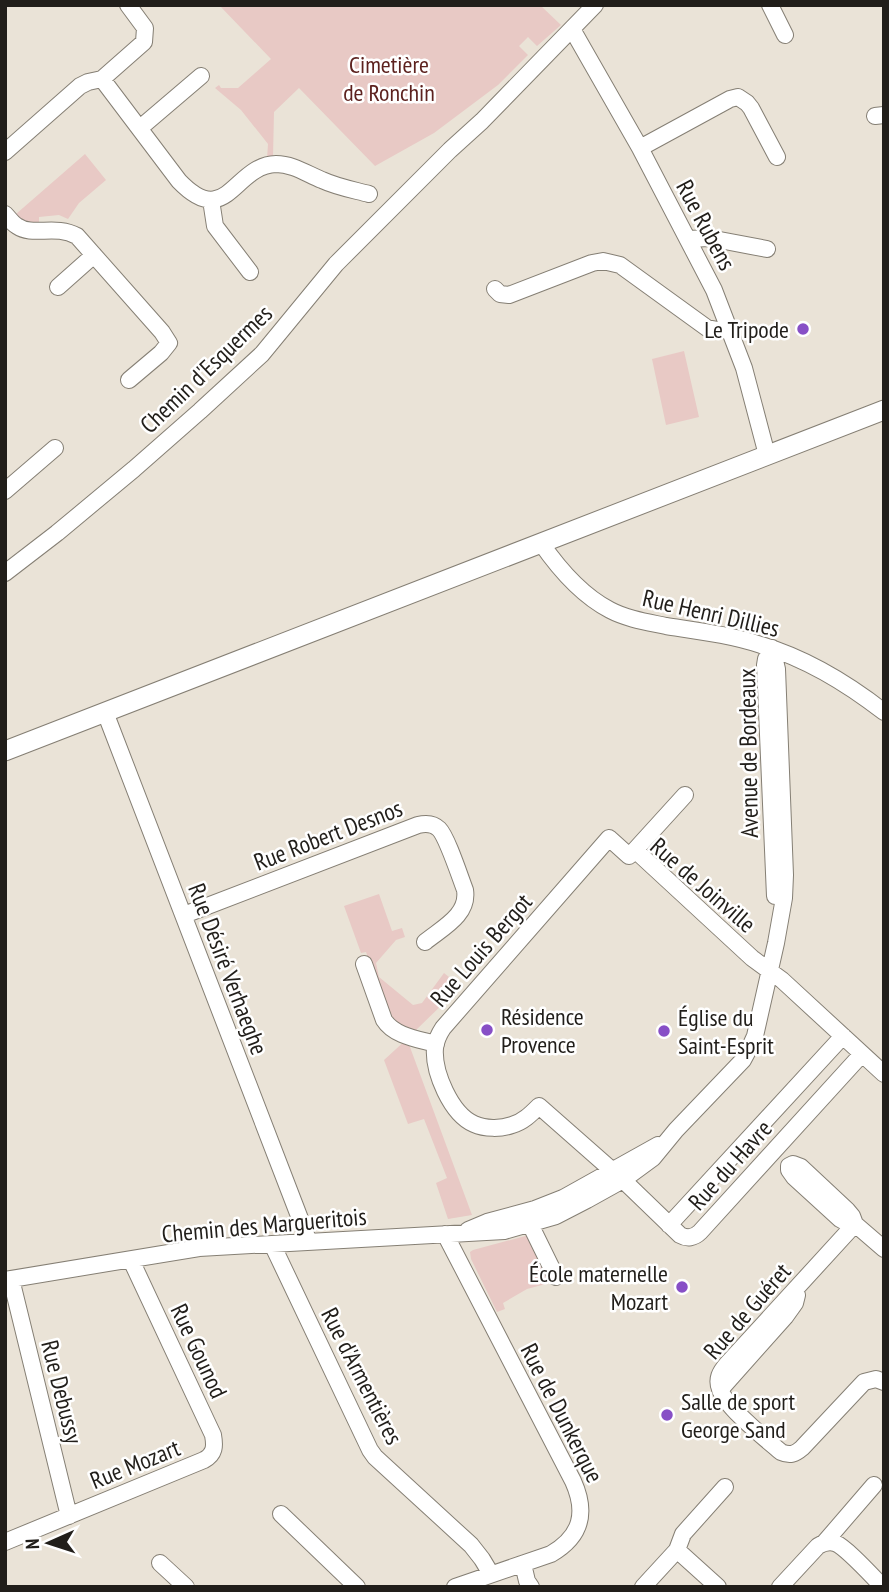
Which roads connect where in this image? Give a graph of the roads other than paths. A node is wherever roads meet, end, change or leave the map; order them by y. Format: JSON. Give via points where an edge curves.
{"nodes":[{"id":1,"x":128,"y":5,"type":"edge"},
{"id":2,"x":595,"y":5,"type":"edge"},
{"id":3,"x":770,"y":5,"type":"edge"},
{"id":4,"x":572,"y":29,"type":"junction"},
{"id":5,"x":785,"y":35,"type":"dead end"},
{"id":6,"x":201,"y":76,"type":"dead end"},
{"id":7,"x":102,"y":79,"type":"junction"},
{"id":8,"x":140,"y":128,"type":"junction"},
{"id":9,"x":640,"y":148,"type":"junction"},
{"id":10,"x":6,"y":150,"type":"edge"},
{"id":11,"x":777,"y":157,"type":"dead end"},
{"id":12,"x":369,"y":194,"type":"dead end"},
{"id":13,"x":211,"y":201,"type":"junction"},
{"id":14,"x":5,"y":214,"type":"edge"},
{"id":15,"x":689,"y":239,"type":"junction"},
{"id":16,"x":767,"y":249,"type":"dead end"},
{"id":17,"x":94,"y":255,"type":"junction"},
{"id":18,"x":250,"y":272,"type":"dead end"},
{"id":19,"x":58,"y":287,"type":"dead end"},
{"id":20,"x":495,"y":289,"type":"dead end"},
{"id":21,"x":730,"y":329,"type":"junction"},
{"id":22,"x":129,"y":380,"type":"dead end"},
{"id":23,"x":884,"y":410,"type":"edge"},
{"id":24,"x":55,"y":448,"type":"dead end"},
{"id":25,"x":767,"y":455,"type":"junction"},
{"id":26,"x":5,"y":491,"type":"edge"},
{"id":27,"x":541,"y":543,"type":"junction"},
{"id":28,"x":5,"y":573,"type":"edge"},
{"id":29,"x":772,"y":649,"type":"junction"},
{"id":30,"x":106,"y":712,"type":"junction"},
{"id":31,"x":884,"y":712,"type":"edge"},
{"id":32,"x":5,"y":751,"type":"edge"},
{"id":33,"x":685,"y":795,"type":"dead end"},
{"id":34,"x":610,"y":838,"type":"joint"},
{"id":35,"x":635,"y":850,"type":"junction"},
{"id":36,"x":184,"y":915,"type":"junction"},
{"id":37,"x":425,"y":942,"type":"dead end"},
{"id":38,"x":364,"y":964,"type":"dead end"},
{"id":39,"x":770,"y":970,"type":"junction"},
{"id":40,"x":843,"y":1036,"type":"junction"},
{"id":41,"x":436,"y":1044,"type":"junction"},
{"id":42,"x":862,"y":1054,"type":"junction"},
{"id":43,"x":884,"y":1074,"type":"edge"},
{"id":44,"x":756,"y":1131,"type":"junction"},
{"id":45,"x":776,"y":1148,"type":"junction"},
{"id":46,"x":618,"y":1175,"type":"junction"},
{"id":47,"x":530,"y":1224,"type":"junction"},
{"id":48,"x":669,"y":1225,"type":"junction"},
{"id":49,"x":452,"y":1234,"type":"junction"},
{"id":50,"x":309,"y":1242,"type":"junction"},
{"id":51,"x":272,"y":1244,"type":"junction"},
{"id":52,"x":883,"y":1246,"type":"edge"},
{"id":53,"x":131,"y":1260,"type":"junction"},
{"id":54,"x":556,"y":1277,"type":"dead end"},
{"id":55,"x":8,"y":1280,"type":"edge"},
{"id":56,"x":884,"y":1382,"type":"edge"},
{"id":57,"x":204,"y":1460,"type":"joint"},
{"id":58,"x":874,"y":1485,"type":"dead end"},
{"id":59,"x":725,"y":1487,"type":"dead end"},
{"id":60,"x":281,"y":1514,"type":"dead end"},
{"id":61,"x":69,"y":1516,"type":"junction"},
{"id":62,"x":5,"y":1542,"type":"edge"},
{"id":63,"x":824,"y":1543,"type":"junction"},
{"id":64,"x":677,"y":1550,"type":"junction"},
{"id":65,"x":160,"y":1563,"type":"dead end"},
{"id":66,"x":523,"y":1563,"type":"junction"},
{"id":67,"x":491,"y":1574,"type":"junction"},
{"id":68,"x":186,"y":1587,"type":"edge"},
{"id":69,"x":358,"y":1587,"type":"edge"},
{"id":70,"x":455,"y":1587,"type":"edge"},
{"id":71,"x":531,"y":1587,"type":"edge"},
{"id":72,"x":643,"y":1587,"type":"edge"},
{"id":73,"x":718,"y":1587,"type":"edge"},
{"id":74,"x":780,"y":1587,"type":"edge"},
{"id":75,"x":883,"y":1587,"type":"edge"}],
"edges":[{"from":1,"to":7,"type":"street","via":[[145,28],[146,38]]},
{"from":2,"to":4,"type":"street","name":"Chemin d'Esquermes"},
{"from":3,"to":5,"type":"street"},
{"from":4,"to":9,"type":"street","name":"Rue Rubens"},
{"from":4,"to":28,"type":"street","name":"Chemin d'Esquermes","via":[[336,264],[262,354],[134,470]]},
{"from":6,"to":8,"type":"street"},
{"from":7,"to":8,"type":"street"},
{"from":7,"to":10,"type":"street","via":[[80,86]]},
{"from":8,"to":13,"type":"street","via":[[186,188]]},
{"from":9,"to":11,"type":"street","via":[[738,97],[751,108]]},
{"from":9,"to":15,"type":"street","name":"Rue Rubens"},
{"from":12,"to":13,"type":"street","via":[[274,164],[260,168]]},
{"from":13,"to":18,"type":"street","via":[[215,226]]},
{"from":14,"to":17,"type":"street","via":[[25,230],[71,233]]},
{"from":15,"to":16,"type":"street","via":[[709,238]]},
{"from":15,"to":21,"type":"street","name":"Rue Rubens"},
{"from":17,"to":19,"type":"street"},
{"from":17,"to":22,"type":"street","via":[[169,343]]},
{"from":20,"to":21,"type":"street","via":[[509,295],[592,263],[610,261],[703,325],[718,331]]},
{"from":21,"to":25,"type":"street","name":"Rue Rubens"},
{"from":23,"to":25,"type":"main road"},
{"from":24,"to":26,"type":"street"},
{"from":25,"to":27,"type":"main road"},
{"from":27,"to":29,"type":"street","name":"Rue Henri Dillies","via":[[580,589],[613,612]]},
{"from":27,"to":30,"type":"main road"},
{"from":29,"to":31,"type":"street","name":"Rue Henri Dillies","via":[[837,680]]},
{"from":29,"to":39,"type":"street","name":"Avenue de Bordeaux","via":[[765,665],[776,943]]},
{"from":30,"to":32,"type":"main road"},
{"from":30,"to":36,"type":"street","name":"Rue Désiré Verhaeghe"},
{"from":33,"to":35,"type":"street"},
{"from":34,"to":35,"type":"street","name":"Rue de Joinville","via":[[629,856]]},
{"from":34,"to":41,"type":"street","name":"Rue Louis Bergot","via":[[443,1028]]},
{"from":35,"to":39,"type":"street","name":"Rue de Joinville"},
{"from":36,"to":37,"type":"street","name":"Rue Robert Desnos","via":[[427,823],[444,837],[466,900],[457,916]]},
{"from":36,"to":50,"type":"street","name":"Rue Désiré Verhaeghe"},
{"from":38,"to":41,"type":"street","via":[[389,1027]]},
{"from":39,"to":40,"type":"street","name":"Rue de Joinville"},
{"from":39,"to":46,"type":"street","name":"Avenue de Bordeaux","via":[[755,1036],[743,1060],[653,1158]]},
{"from":40,"to":42,"type":"street","name":"Rue de Joinville"},
{"from":40,"to":44,"type":"street"},
{"from":41,"to":46,"type":"street","name":"Rue Louis Bergot","via":[[442,1083],[467,1120],[485,1127],[510,1126],[539,1106]]},
{"from":42,"to":43,"type":"street","name":"Rue de Joinville"},
{"from":42,"to":45,"type":"street","name":"Rue du Havre"},
{"from":44,"to":45,"type":"street"},
{"from":44,"to":48,"type":"street"},
{"from":45,"to":48,"type":"street","name":"Rue du Havre","via":[[697,1235],[684,1237]]},
{"from":46,"to":47,"type":"street","name":"Avenue de Bordeaux","via":[[556,1216]]},
{"from":46,"to":48,"type":"street","name":"Rue du Havre"},
{"from":46,"to":49,"type":"street","name":"Avenue de Bordeaux","via":[[535,1209]]},
{"from":47,"to":49,"type":"street","name":"Avenue de Bordeaux","via":[[504,1231]]},
{"from":47,"to":54,"type":"street"},
{"from":49,"to":50,"type":"street","name":"Chemin des Margueritois"},
{"from":49,"to":66,"type":"street","name":"Rue de Dunkerque","via":[[580,1499],[580,1516],[571,1537],[551,1554]]},
{"from":50,"to":51,"type":"street","name":"Chemin des Margueritois"},
{"from":51,"to":53,"type":"street","name":"Chemin des Margueritois","via":[[199,1248]]},
{"from":51,"to":67,"type":"street","name":"Rue d'Armentières","via":[[370,1450],[471,1545]]},
{"from":52,"to":56,"type":"street","name":"Rue de Guéret","via":[[855,1224],[719,1376],[726,1402],[781,1452],[793,1454],[862,1384],[876,1379]]},
{"from":53,"to":55,"type":"street","name":"Chemin des Margueritois"},
{"from":53,"to":57,"type":"street","name":"Rue Gounod","via":[[213,1435],[214,1450]]},
{"from":55,"to":61,"type":"street","name":"Rue Debussy"},
{"from":57,"to":61,"type":"street","name":"Rue Mozart"},
{"from":58,"to":63,"type":"street"},
{"from":59,"to":64,"type":"street","via":[[683,1534]]},
{"from":60,"to":69,"type":"street"},
{"from":61,"to":62,"type":"street","name":"Rue Mozart"},
{"from":63,"to":74,"type":"street"},
{"from":63,"to":75,"type":"street","via":[[842,1547]]},
{"from":64,"to":72,"type":"street"},
{"from":64,"to":73,"type":"street"},
{"from":65,"to":68,"type":"street"},
{"from":66,"to":67,"type":"street","name":"Rue de Dunkerque"},
{"from":66,"to":71,"type":"street"},
{"from":67,"to":70,"type":"street","name":"Rue de Dunkerque"}]}
